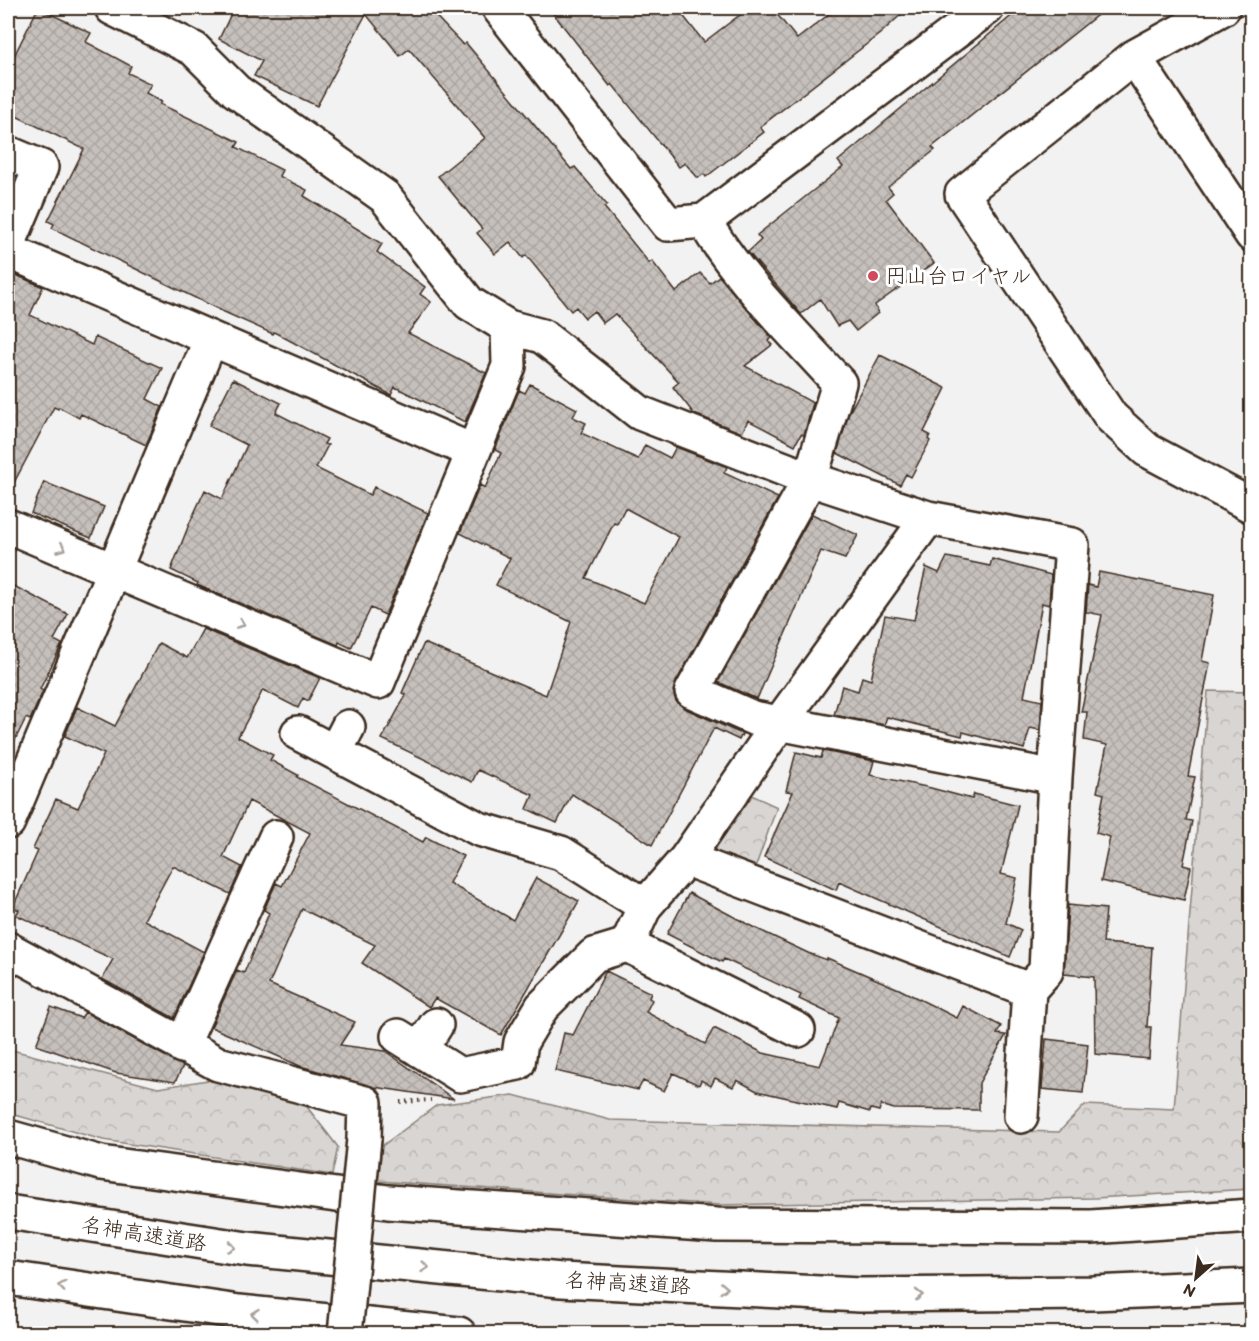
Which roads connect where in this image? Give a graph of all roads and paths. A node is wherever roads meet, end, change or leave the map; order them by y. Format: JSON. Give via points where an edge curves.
{"nodes":[{"id":1,"x":112,"y":8,"type":"edge"},
{"id":2,"x":499,"y":8,"type":"edge"},
{"id":3,"x":987,"y":8,"type":"edge"},
{"id":4,"x":1223,"y":8,"type":"edge"},
{"id":5,"x":1134,"y":57,"type":"junction"},
{"id":6,"x":8,"y":153,"type":"edge"},
{"id":7,"x":704,"y":221,"type":"junction"},
{"id":8,"x":1251,"y":235,"type":"edge"},
{"id":9,"x":8,"y":245,"type":"edge"},
{"id":10,"x":8,"y":251,"type":"edge"},
{"id":11,"x":508,"y":327,"type":"junction"},
{"id":12,"x":211,"y":339,"type":"junction"},
{"id":13,"x":472,"y":451,"type":"junction"},
{"id":14,"x":810,"y":479,"type":"junction"},
{"id":15,"x":1251,"y":506,"type":"edge"},
{"id":16,"x":928,"y":518,"type":"junction"},
{"id":17,"x":8,"y":526,"type":"edge"},
{"id":18,"x":115,"y":570,"type":"junction"},
{"id":19,"x":779,"y":724,"type":"junction"},
{"id":20,"x":298,"y":733,"type":"dead end"},
{"id":21,"x":1055,"y":777,"type":"junction"},
{"id":22,"x":8,"y":822,"type":"edge"},
{"id":23,"x":276,"y":837,"type":"dead end"},
{"id":24,"x":686,"y":859,"type":"junction"},
{"id":25,"x":645,"y":906,"type":"junction"},
{"id":26,"x":627,"y":945,"type":"junction"},
{"id":27,"x":8,"y":949,"type":"edge"},
{"id":28,"x":1029,"y":990,"type":"junction"},
{"id":29,"x":798,"y":1030,"type":"dead end"},
{"id":30,"x":418,"y":1037,"type":"dead end"},
{"id":31,"x":182,"y":1046,"type":"junction"},
{"id":32,"x":1021,"y":1116,"type":"dead end"},
{"id":33,"x":8,"y":1137,"type":"edge"},
{"id":34,"x":8,"y":1212,"type":"edge"},
{"id":35,"x":1251,"y":1216,"type":"edge"},
{"id":36,"x":8,"y":1278,"type":"edge"},
{"id":37,"x":1251,"y":1286,"type":"edge"},
{"id":38,"x":345,"y":1334,"type":"edge"},
{"id":39,"x":459,"y":1334,"type":"edge"}],
"edges":[{"from":1,"to":11,"type":"main road","via":[[194,49],[236,91],[385,197],[469,303]]},
{"from":2,"to":7,"type":"main road","via":[[668,224]]},
{"from":3,"to":7,"type":"main road"},
{"from":4,"to":5,"type":"main road"},
{"from":5,"to":8,"type":"main road"},
{"from":5,"to":15,"type":"main road","via":[[962,194],[1111,417],[1147,450]]},
{"from":6,"to":9,"type":"main road","via":[[41,167]]},
{"from":7,"to":14,"type":"main road","via":[[764,300],[839,383]]},
{"from":10,"to":12,"type":"main road"},
{"from":11,"to":13,"type":"main road","via":[[509,366]]},
{"from":11,"to":14,"type":"main road","via":[[542,336],[640,413]]},
{"from":12,"to":13,"type":"main road"},
{"from":12,"to":18,"type":"main road"},
{"from":18,"to":13,"type":"main road","one_way":true,"via":[[378,682]]},
{"from":14,"to":16,"type":"main road"},
{"from":14,"to":19,"type":"main road","via":[[692,691],[753,718]]},
{"from":16,"to":19,"type":"main road"},
{"from":16,"to":21,"type":"main road","via":[[1072,545]]},
{"from":17,"to":18,"type":"main road","one_way":true},
{"from":18,"to":22,"type":"main road"},
{"from":19,"to":21,"type":"main road"},
{"from":19,"to":24,"type":"main road"},
{"from":20,"to":25,"type":"main road","via":[[341,740],[479,829],[561,853]]},
{"from":21,"to":28,"type":"main road","via":[[1046,971]]},
{"from":23,"to":31,"type":"main road"},
{"from":24,"to":25,"type":"main road"},
{"from":24,"to":28,"type":"main road"},
{"from":25,"to":26,"type":"main road"},
{"from":26,"to":29,"type":"main road"},
{"from":26,"to":30,"type":"main road","via":[[594,954],[542,1007],[521,1042],[518,1063],[460,1075]]},
{"from":27,"to":31,"type":"main road"},
{"from":28,"to":32,"type":"main road"},
{"from":31,"to":38,"type":"main road","bridge":true,"via":[[219,1064],[365,1103]]},
{"from":33,"to":35,"type":"main road","via":[[101,1163],[388,1202],[717,1225],[1091,1227]]},
{"from":34,"to":37,"type":"main road","name":"名神高速道路","one_way":true,"via":[[247,1249],[561,1280],[860,1295],[1093,1293]]},
{"from":39,"to":36,"type":"main road","one_way":true,"via":[[239,1312]]}]}
